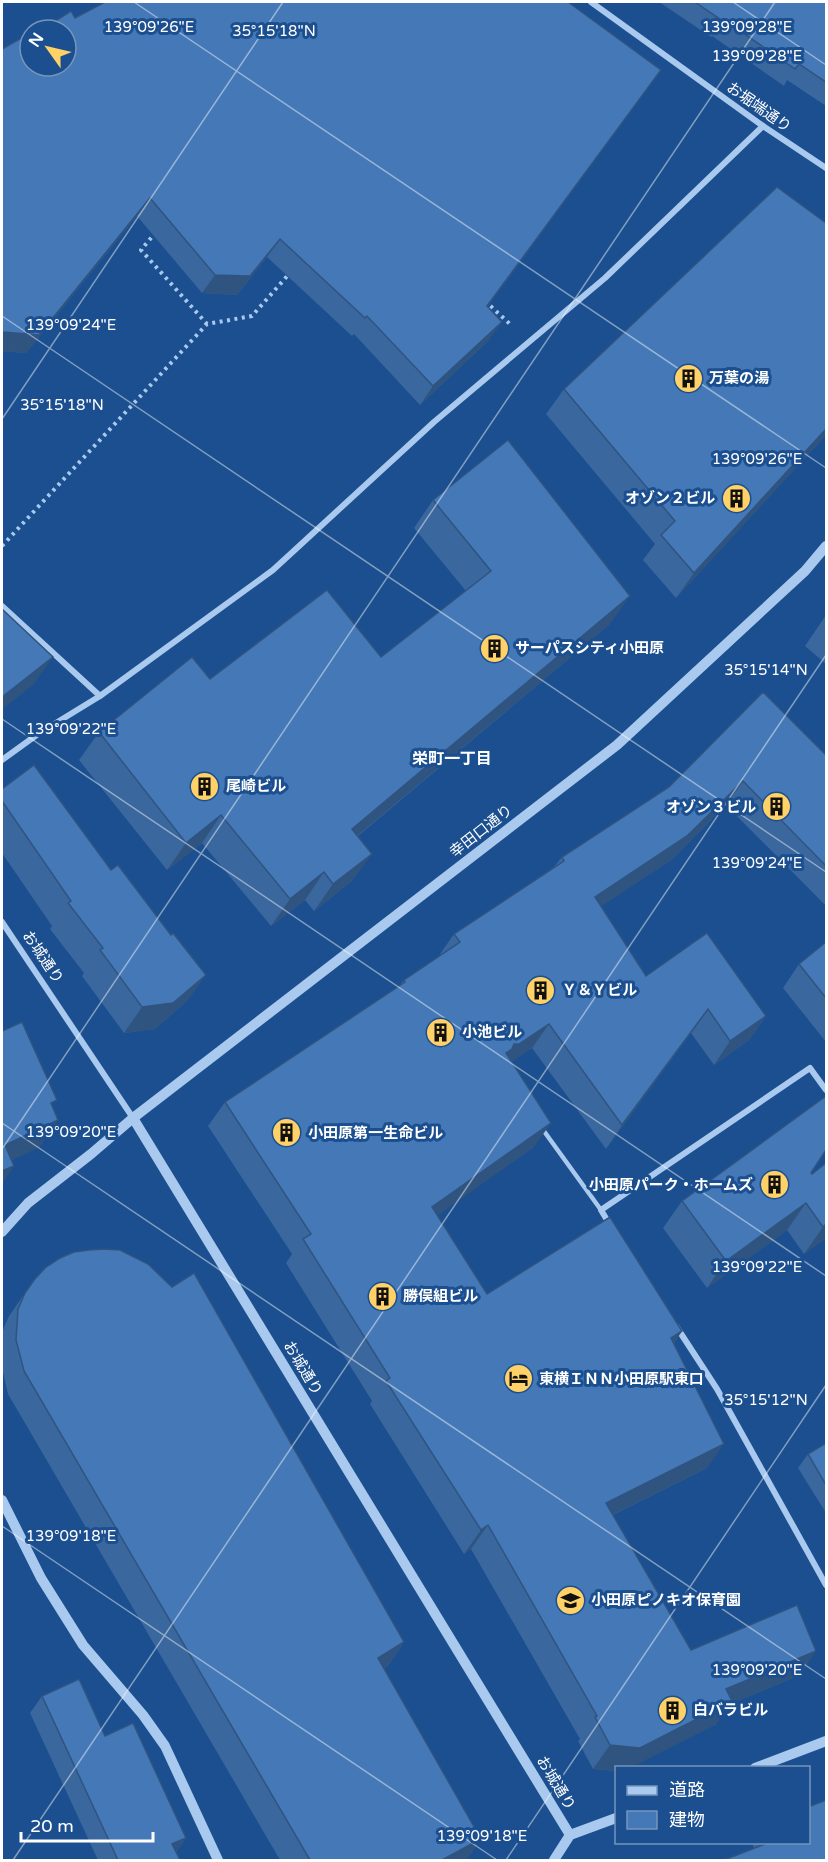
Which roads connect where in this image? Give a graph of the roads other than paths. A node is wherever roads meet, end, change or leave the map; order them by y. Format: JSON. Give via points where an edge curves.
{"nodes":[{"id":1,"x":591,"y":2,"type":"edge"},
{"id":2,"x":763,"y":126,"type":"junction"},
{"id":3,"x":826,"y":168,"type":"edge"},
{"id":4,"x":826,"y":546,"type":"edge"},
{"id":5,"x":2,"y":606,"type":"edge"},
{"id":6,"x":100,"y":696,"type":"junction"},
{"id":7,"x":2,"y":760,"type":"edge"},
{"id":8,"x":2,"y":922,"type":"edge"},
{"id":9,"x":826,"y":1090,"type":"edge"},
{"id":10,"x":134,"y":1118,"type":"junction"},
{"id":11,"x":534,"y":1118,"type":"edge"},
{"id":12,"x":601,"y":1210,"type":"junction"},
{"id":13,"x":614,"y":1230,"type":"edge"},
{"id":14,"x":2,"y":1232,"type":"edge"},
{"id":15,"x":672,"y":1319,"type":"edge"},
{"id":16,"x":2,"y":1500,"type":"edge"},
{"id":17,"x":826,"y":1585,"type":"edge"},
{"id":18,"x":826,"y":1741,"type":"edge"},
{"id":19,"x":758,"y":1766,"type":"edge"},
{"id":20,"x":615,"y":1818,"type":"edge"},
{"id":21,"x":570,"y":1835,"type":"junction"},
{"id":22,"x":218,"y":1860,"type":"edge"},
{"id":23,"x":554,"y":1860,"type":"edge"}],
"edges":[{"from":1,"to":2,"type":"street","name":"お堀端通り"},
{"from":2,"to":3,"type":"street","name":"お堀端通り"},
{"from":2,"to":6,"type":"street","via":[[605,278],[434,422],[273,570]]},
{"from":4,"to":10,"type":"street","name":"幸田口通り","via":[[806,571],[617,746]]},
{"from":5,"to":6,"type":"street"},
{"from":6,"to":7,"type":"street"},
{"from":8,"to":10,"type":"street","name":"お城通り"},
{"from":9,"to":12,"type":"street","via":[[810,1068]]},
{"from":10,"to":14,"type":"street","name":"幸田口通り","via":[[28,1203]]},
{"from":10,"to":21,"type":"street","name":"お城通り"},
{"from":11,"to":12,"type":"lane"},
{"from":12,"to":13,"type":"street"},
{"from":15,"to":17,"type":"street","via":[[717,1389]]},
{"from":16,"to":22,"type":"street","via":[[41,1578],[83,1646],[165,1746]]},
{"from":18,"to":19,"type":"street"},
{"from":20,"to":21,"type":"street"},
{"from":21,"to":23,"type":"street"}]}
